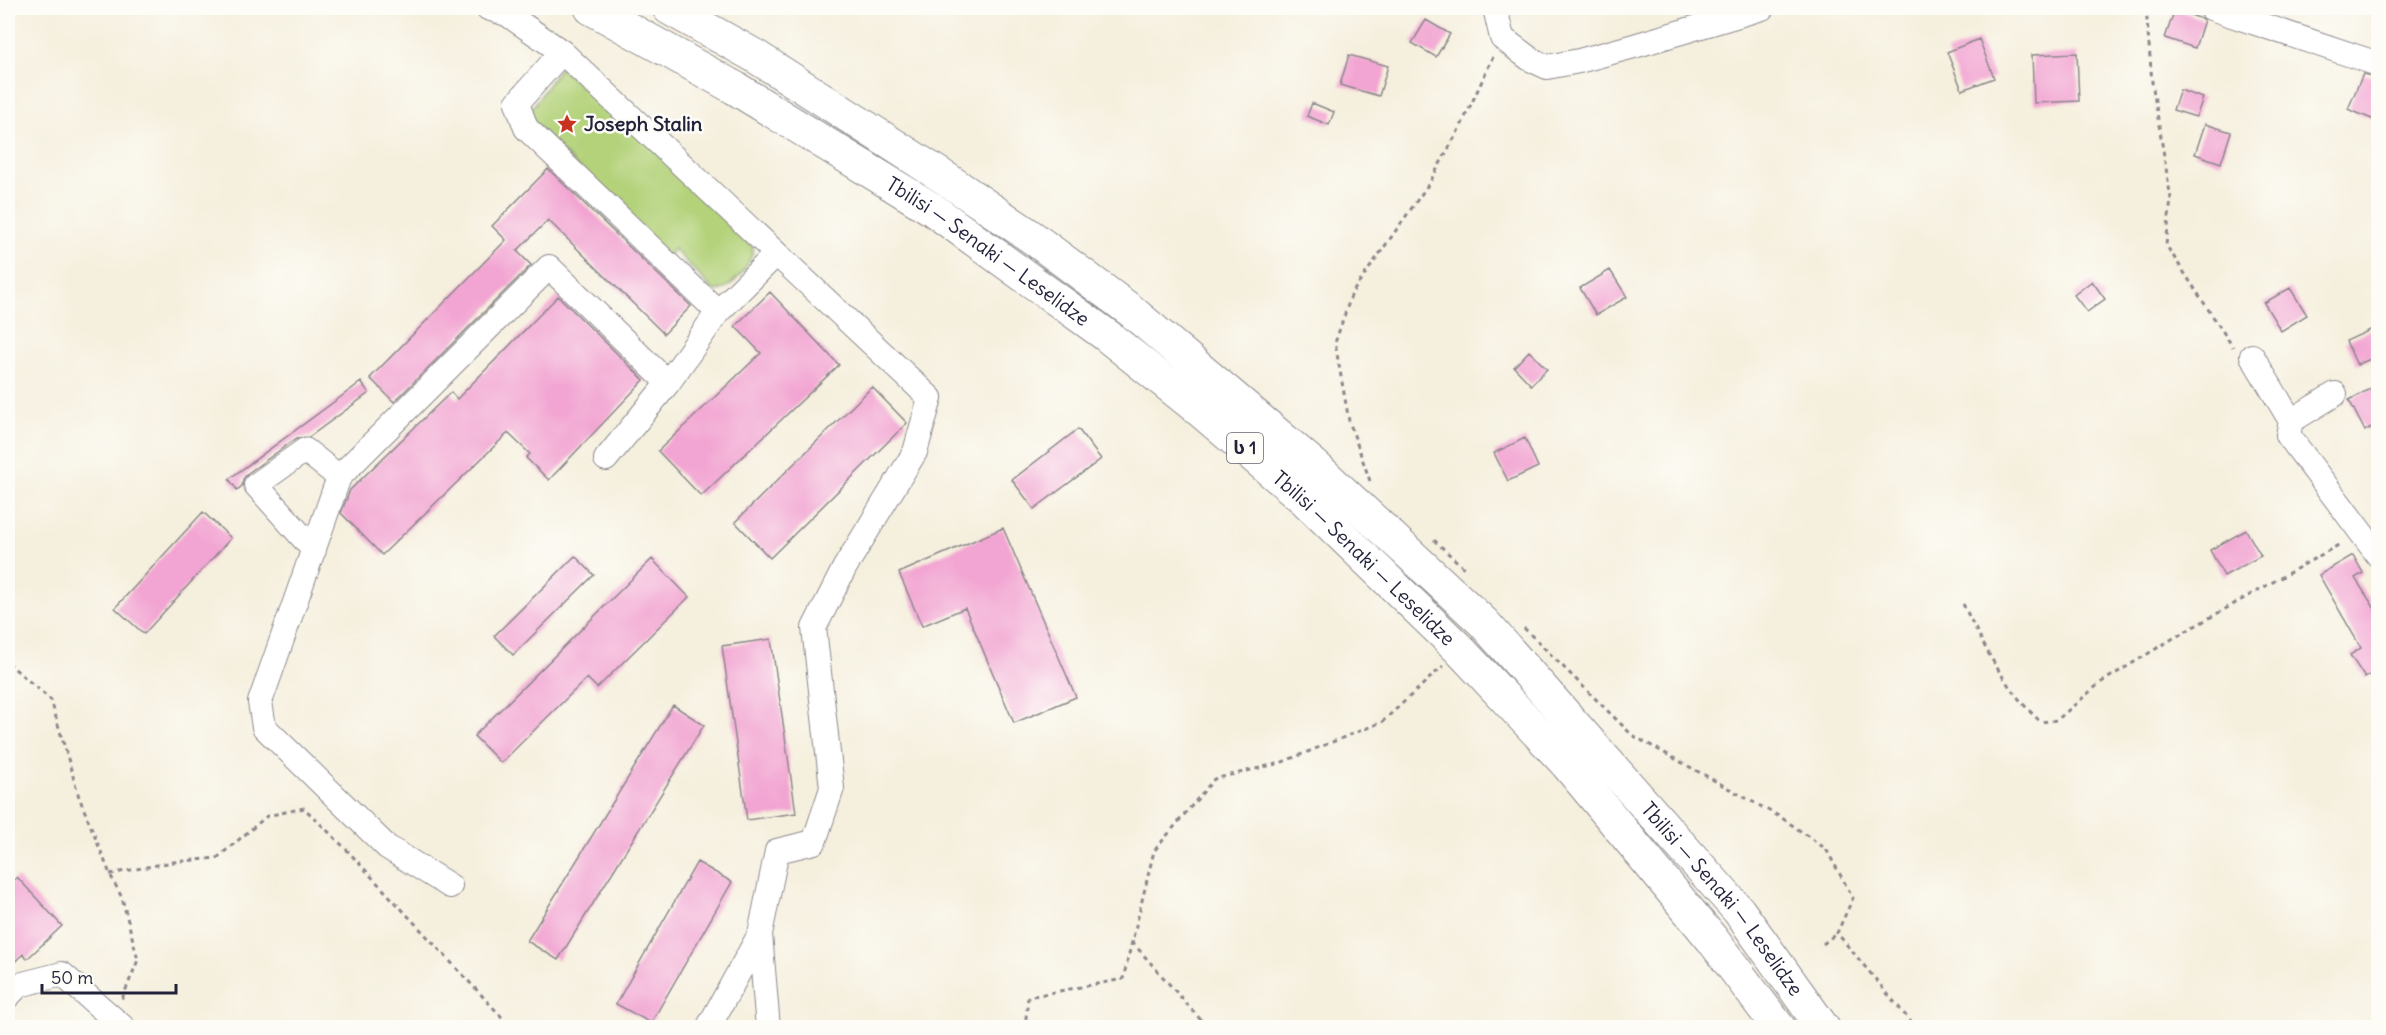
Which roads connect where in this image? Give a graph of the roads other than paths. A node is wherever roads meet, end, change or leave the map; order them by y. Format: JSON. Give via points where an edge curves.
{"nodes":[{"id":1,"x":488,"y":8,"type":"edge"},
{"id":2,"x":591,"y":8,"type":"edge"},
{"id":3,"x":669,"y":8,"type":"edge"},
{"id":4,"x":1495,"y":8,"type":"edge"},
{"id":5,"x":1762,"y":8,"type":"edge"},
{"id":6,"x":2211,"y":8,"type":"edge"},
{"id":7,"x":562,"y":52,"type":"junction"},
{"id":8,"x":2379,"y":64,"type":"edge"},
{"id":9,"x":776,"y":254,"type":"junction"},
{"id":10,"x":718,"y":312,"type":"junction"},
{"id":11,"x":2252,"y":356,"type":"road end"},
{"id":12,"x":668,"y":383,"type":"junction"},
{"id":13,"x":2335,"y":394,"type":"dead end"},
{"id":14,"x":2290,"y":421,"type":"junction"},
{"id":15,"x":606,"y":459,"type":"dead end"},
{"id":16,"x":339,"y":477,"type":"junction"},
{"id":17,"x":314,"y":550,"type":"junction"},
{"id":18,"x":2379,"y":555,"type":"edge"},
{"id":19,"x":450,"y":886,"type":"dead end"},
{"id":20,"x":760,"y":934,"type":"junction"},
{"id":21,"x":8,"y":996,"type":"edge"},
{"id":22,"x":119,"y":1023,"type":"edge"},
{"id":23,"x":708,"y":1028,"type":"edge"},
{"id":24,"x":768,"y":1028,"type":"edge"},
{"id":25,"x":1779,"y":1028,"type":"edge"},
{"id":26,"x":1823,"y":1028,"type":"edge"}],
"edges":[{"from":1,"to":7,"type":"street","via":[[507,14]]},
{"from":2,"to":25,"type":"highway","name":"Tbilisi — Senaki — Leselidze","number":"ს 1","via":[[735,88],[932,209],[1106,335],[1196,406],[1304,499],[1460,650],[1567,764],[1712,939]]},
{"from":3,"to":26,"type":"highway","name":"Tbilisi — Senaki — Leselidze","number":"ს 1","via":[[755,56],[1033,238],[1130,310],[1316,467],[1484,623],[1739,911]]},
{"from":4,"to":5,"type":"street","via":[[1502,38],[1547,67]]},
{"from":6,"to":8,"type":"street"},
{"from":7,"to":9,"type":"street"},
{"from":7,"to":10,"type":"street","via":[[517,103],[526,128]]},
{"from":9,"to":10,"type":"street"},
{"from":9,"to":20,"type":"street","via":[[930,398],[915,452],[845,567],[814,628],[832,788],[814,842],[777,851]]},
{"from":10,"to":12,"type":"street"},
{"from":11,"to":14,"type":"street"},
{"from":12,"to":15,"type":"street"},
{"from":12,"to":16,"type":"street","via":[[549,267]]},
{"from":13,"to":14,"type":"street"},
{"from":14,"to":18,"type":"street","via":[[2288,435]]},
{"from":16,"to":17,"type":"street"},
{"from":16,"to":17,"type":"street","via":[[305,450],[256,485]]},
{"from":17,"to":19,"type":"street","via":[[260,702],[264,727],[387,847]]},
{"from":20,"to":23,"type":"street"},
{"from":20,"to":24,"type":"street"},
{"from":21,"to":22,"type":"street","via":[[19,985],[62,974]]}]}
